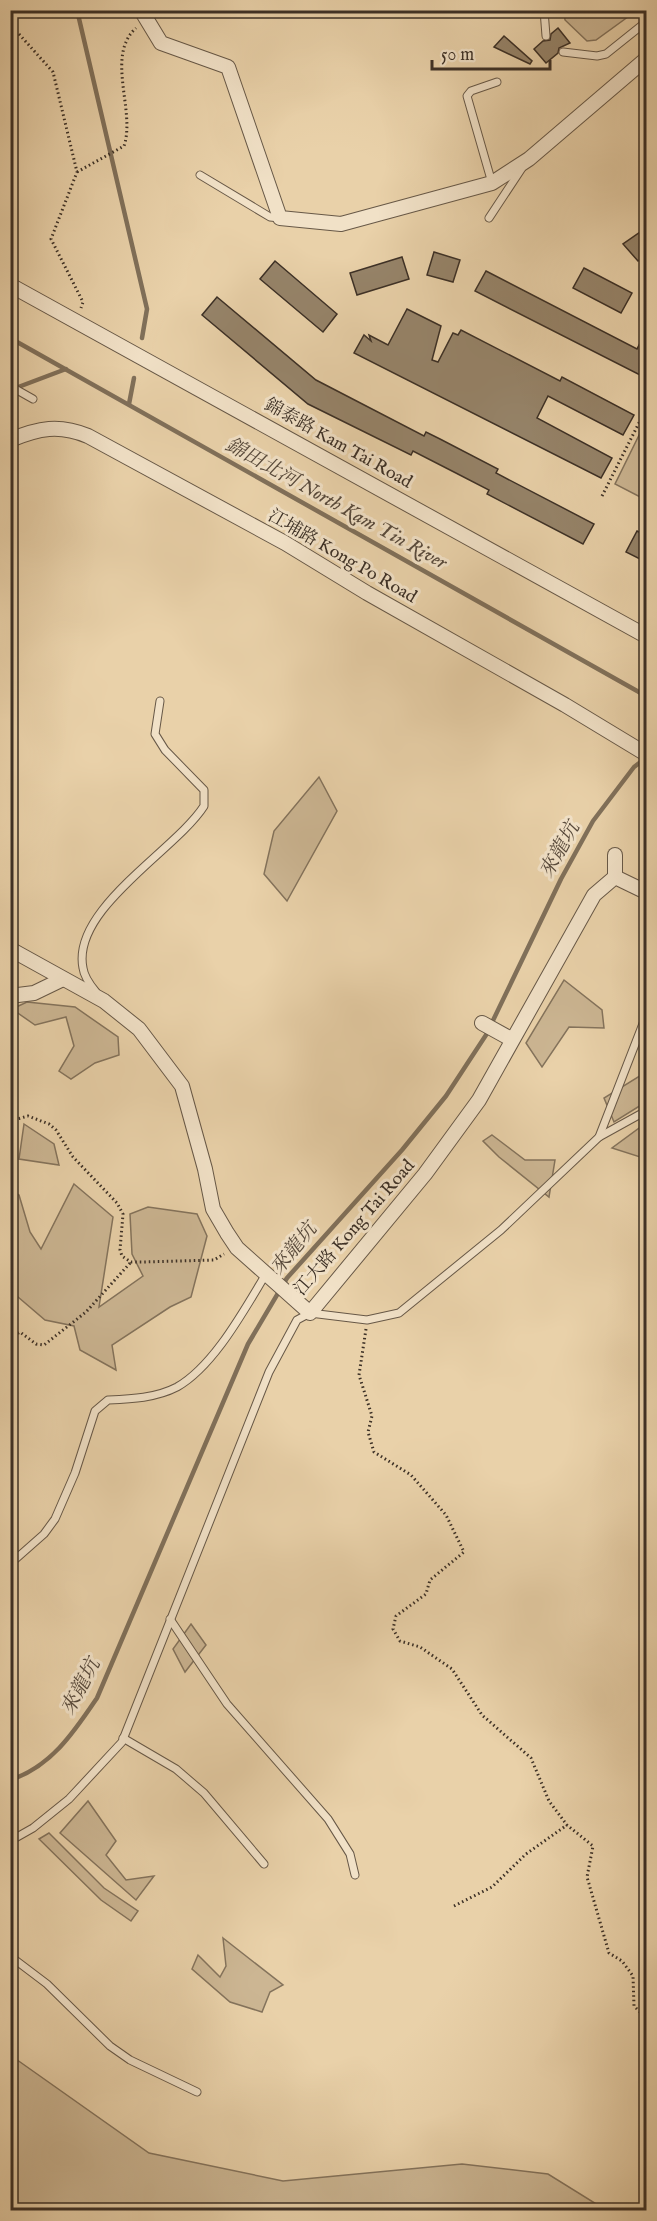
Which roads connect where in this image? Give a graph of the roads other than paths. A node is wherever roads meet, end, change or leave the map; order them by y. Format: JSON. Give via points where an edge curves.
{"nodes":[{"id":1,"x":544,"y":10,"type":"edge"},
{"id":2,"x":144,"y":15,"type":"edge"},
{"id":3,"x":646,"y":22,"type":"edge"},
{"id":4,"x":546,"y":36,"type":"dead end"},
{"id":5,"x":563,"y":52,"type":"dead end"},
{"id":6,"x":646,"y":59,"type":"edge"},
{"id":7,"x":497,"y":82,"type":"dead end"},
{"id":8,"x":528,"y":159,"type":"junction"},
{"id":9,"x":200,"y":175,"type":"dead end"},
{"id":10,"x":492,"y":183,"type":"junction"},
{"id":11,"x":280,"y":218,"type":"junction"},
{"id":12,"x":489,"y":218,"type":"dead end"},
{"id":13,"x":10,"y":285,"type":"edge"},
{"id":14,"x":10,"y":386,"type":"edge"},
{"id":15,"x":33,"y":399,"type":"dead end"},
{"id":16,"x":10,"y":440,"type":"edge"},
{"id":17,"x":646,"y":636,"type":"edge"},
{"id":18,"x":160,"y":700,"type":"dead end"},
{"id":19,"x":646,"y":754,"type":"edge"},
{"id":20,"x":615,"y":855,"type":"dead end"},
{"id":21,"x":615,"y":877,"type":"junction"},
{"id":22,"x":646,"y":892,"type":"edge"},
{"id":23,"x":10,"y":948,"type":"edge"},
{"id":24,"x":63,"y":980,"type":"junction"},
{"id":25,"x":10,"y":996,"type":"edge"},
{"id":26,"x":104,"y":1001,"type":"junction"},
{"id":27,"x":646,"y":1016,"type":"edge"},
{"id":28,"x":482,"y":1023,"type":"dead end"},
{"id":29,"x":511,"y":1039,"type":"junction"},
{"id":30,"x":646,"y":1111,"type":"edge"},
{"id":31,"x":599,"y":1137,"type":"junction"},
{"id":32,"x":270,"y":1278,"type":"junction"},
{"id":33,"x":310,"y":1313,"type":"junction"},
{"id":34,"x":10,"y":1564,"type":"edge"},
{"id":35,"x":170,"y":1619,"type":"junction"},
{"id":36,"x":123,"y":1738,"type":"junction"},
{"id":37,"x":10,"y":1841,"type":"edge"},
{"id":38,"x":264,"y":1864,"type":"dead end"},
{"id":39,"x":355,"y":1875,"type":"dead end"},
{"id":40,"x":10,"y":1956,"type":"edge"},
{"id":41,"x":196,"y":2091,"type":"dead end"}],
"edges":[{"from":1,"to":4,"type":"lane"},
{"from":2,"to":11,"type":"street","via":[[161,43],[228,67]]},
{"from":3,"to":5,"type":"lane","via":[[606,54]]},
{"from":6,"to":8,"type":"street"},
{"from":7,"to":10,"type":"lane","via":[[467,96]]},
{"from":8,"to":10,"type":"street"},
{"from":8,"to":12,"type":"lane"},
{"from":9,"to":11,"type":"lane","via":[[270,217]]},
{"from":10,"to":11,"type":"street","via":[[341,224]]},
{"from":13,"to":17,"type":"street","name":"錦泰路 Kam Tai Road"},
{"from":14,"to":15,"type":"lane"},
{"from":16,"to":19,"type":"street","name":"江埔路 Kong Po Road","via":[[54,427],[88,436],[285,543]]},
{"from":18,"to":26,"type":"lane","via":[[155,734],[165,750],[204,790],[204,806],[116,894],[98,916],[82,946],[83,969]]},
{"from":20,"to":21,"type":"street"},
{"from":21,"to":22,"type":"street"},
{"from":21,"to":29,"type":"street","name":"江大路 Kong Tai Road","via":[[594,895]]},
{"from":23,"to":24,"type":"street","name":"江大路 Kong Tai Road"},
{"from":24,"to":25,"type":"street","via":[[34,993]]},
{"from":24,"to":26,"type":"street","name":"江大路 Kong Tai Road"},
{"from":26,"to":32,"type":"street","name":"江大路 Kong Tai Road","via":[[139,1029],[182,1086],[213,1209],[237,1248]]},
{"from":27,"to":31,"type":"lane"},
{"from":28,"to":29,"type":"street"},
{"from":29,"to":33,"type":"street","name":"江大路 Kong Tai Road","via":[[479,1100],[431,1167]]},
{"from":30,"to":31,"type":"lane"},
{"from":31,"to":33,"type":"lane","via":[[501,1230],[399,1313],[367,1320]]},
{"from":32,"to":33,"type":"street","name":"江大路 Kong Tai Road"},
{"from":32,"to":34,"type":"lane","via":[[192,1375],[177,1387],[161,1394],[100,1404],[55,1519],[45,1534]]},
{"from":33,"to":35,"type":"lane","via":[[297,1320],[269,1372]]},
{"from":35,"to":36,"type":"lane"},
{"from":35,"to":39,"type":"lane","via":[[226,1704],[328,1819],[350,1854]]},
{"from":36,"to":37,"type":"lane","via":[[69,1799]]},
{"from":36,"to":38,"type":"lane","via":[[176,1769],[204,1793]]},
{"from":40,"to":41,"type":"lane","via":[[47,1984],[110,2046],[130,2060]]}]}
